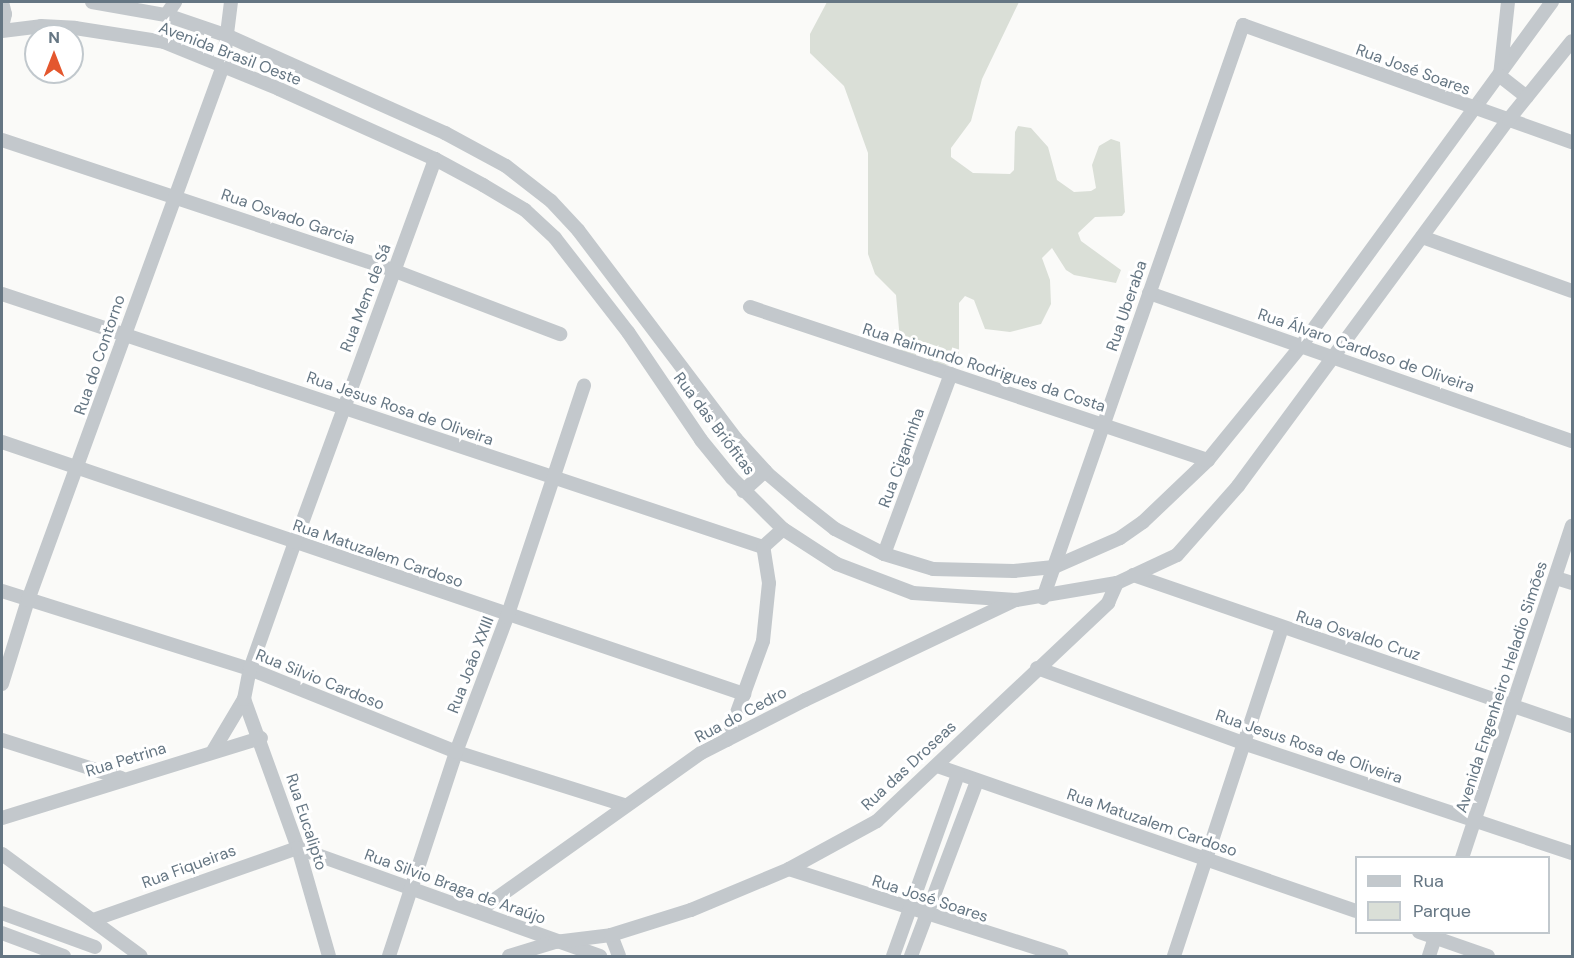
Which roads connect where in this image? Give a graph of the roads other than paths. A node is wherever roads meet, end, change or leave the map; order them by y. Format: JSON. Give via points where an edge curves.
{"nodes":[{"id":1,"x":2,"y":2,"type":"edge"},
{"id":2,"x":92,"y":2,"type":"edge"},
{"id":3,"x":175,"y":2,"type":"edge"},
{"id":4,"x":231,"y":2,"type":"edge"},
{"id":5,"x":1508,"y":2,"type":"edge"},
{"id":6,"x":1551,"y":2,"type":"edge"},
{"id":7,"x":166,"y":15,"type":"junction"},
{"id":8,"x":1243,"y":25,"type":"joint"},
{"id":9,"x":2,"y":29,"type":"edge"},
{"id":10,"x":228,"y":36,"type":"junction"},
{"id":11,"x":1572,"y":41,"type":"edge"},
{"id":12,"x":223,"y":66,"type":"junction"},
{"id":13,"x":1500,"y":76,"type":"junction"},
{"id":14,"x":1527,"y":96,"type":"junction"},
{"id":15,"x":1474,"y":110,"type":"junction"},
{"id":16,"x":1509,"y":119,"type":"junction"},
{"id":17,"x":2,"y":140,"type":"edge"},
{"id":18,"x":1572,"y":142,"type":"edge"},
{"id":19,"x":435,"y":159,"type":"junction"},
{"id":20,"x":176,"y":196,"type":"junction"},
{"id":21,"x":1422,"y":237,"type":"junction"},
{"id":22,"x":395,"y":271,"type":"junction"},
{"id":23,"x":1572,"y":291,"type":"edge"},
{"id":24,"x":1149,"y":293,"type":"junction"},
{"id":25,"x":2,"y":294,"type":"edge"},
{"id":26,"x":750,"y":308,"type":"dead end"},
{"id":27,"x":647,"y":322,"type":"joint"},
{"id":28,"x":628,"y":332,"type":"joint"},
{"id":29,"x":124,"y":334,"type":"junction"},
{"id":30,"x":560,"y":334,"type":"dead end"},
{"id":31,"x":1301,"y":346,"type":"junction"},
{"id":32,"x":1333,"y":357,"type":"junction"},
{"id":33,"x":951,"y":374,"type":"junction"},
{"id":34,"x":584,"y":385,"type":"dead end"},
{"id":35,"x":343,"y":405,"type":"junction"},
{"id":36,"x":1104,"y":424,"type":"junction"},
{"id":37,"x":1572,"y":441,"type":"edge"},
{"id":38,"x":2,"y":442,"type":"edge"},
{"id":39,"x":1208,"y":460,"type":"junction"},
{"id":40,"x":79,"y":468,"type":"junction"},
{"id":41,"x":765,"y":471,"type":"junction"},
{"id":42,"x":552,"y":479,"type":"junction"},
{"id":43,"x":743,"y":491,"type":"junction"},
{"id":44,"x":1572,"y":526,"type":"edge"},
{"id":45,"x":783,"y":529,"type":"junction"},
{"id":46,"x":295,"y":542,"type":"junction"},
{"id":47,"x":763,"y":547,"type":"junction"},
{"id":48,"x":884,"y":554,"type":"junction"},
{"id":49,"x":1054,"y":567,"type":"junction"},
{"id":50,"x":1133,"y":576,"type":"junction"},
{"id":51,"x":1556,"y":578,"type":"junction"},
{"id":52,"x":1117,"y":583,"type":"junction"},
{"id":53,"x":1572,"y":584,"type":"edge"},
{"id":54,"x":2,"y":591,"type":"edge"},
{"id":55,"x":1043,"y":598,"type":"junction"},
{"id":56,"x":28,"y":600,"type":"junction"},
{"id":57,"x":1016,"y":600,"type":"junction"},
{"id":58,"x":507,"y":616,"type":"junction"},
{"id":59,"x":1282,"y":628,"type":"junction"},
{"id":60,"x":1037,"y":668,"type":"junction"},
{"id":61,"x":250,"y":669,"type":"junction"},
{"id":62,"x":2,"y":684,"type":"edge"},
{"id":63,"x":744,"y":694,"type":"junction"},
{"id":64,"x":244,"y":699,"type":"junction"},
{"id":65,"x":1514,"y":706,"type":"junction"},
{"id":66,"x":1572,"y":726,"type":"edge"},
{"id":67,"x":261,"y":738,"type":"junction"},
{"id":68,"x":2,"y":740,"type":"edge"},
{"id":69,"x":727,"y":740,"type":"junction"},
{"id":70,"x":1244,"y":743,"type":"junction"},
{"id":71,"x":213,"y":751,"type":"junction"},
{"id":72,"x":456,"y":752,"type":"junction"},
{"id":73,"x":937,"y":766,"type":"junction"},
{"id":74,"x":958,"y":774,"type":"junction"},
{"id":75,"x":122,"y":778,"type":"junction"},
{"id":76,"x":977,"y":781,"type":"junction"},
{"id":77,"x":624,"y":806,"type":"junction"},
{"id":78,"x":2,"y":818,"type":"edge"},
{"id":79,"x":1474,"y":822,"type":"junction"},
{"id":80,"x":298,"y":848,"type":"junction"},
{"id":81,"x":1572,"y":853,"type":"edge"},
{"id":82,"x":2,"y":854,"type":"edge"},
{"id":83,"x":1463,"y":856,"type":"edge"},
{"id":84,"x":1206,"y":858,"type":"junction"},
{"id":85,"x":789,"y":869,"type":"junction"},
{"id":86,"x":412,"y":888,"type":"junction"},
{"id":87,"x":480,"y":910,"type":"junction"},
{"id":88,"x":910,"y":911,"type":"junction"},
{"id":89,"x":1355,"y":911,"type":"edge"},
{"id":90,"x":2,"y":913,"type":"edge"},
{"id":91,"x":926,"y":916,"type":"junction"},
{"id":92,"x":93,"y":920,"type":"junction"},
{"id":93,"x":104,"y":930,"type":"junction"},
{"id":94,"x":2,"y":933,"type":"edge"},
{"id":95,"x":611,"y":935,"type":"junction"},
{"id":96,"x":1436,"y":935,"type":"edge"},
{"id":97,"x":555,"y":942,"type":"junction"},
{"id":98,"x":584,"y":951,"type":"junction"},
{"id":99,"x":94,"y":952,"type":"edge"},
{"id":100,"x":64,"y":957,"type":"edge"},
{"id":101,"x":141,"y":957,"type":"edge"},
{"id":102,"x":329,"y":957,"type":"edge"},
{"id":103,"x":389,"y":957,"type":"edge"},
{"id":104,"x":509,"y":957,"type":"edge"},
{"id":105,"x":566,"y":957,"type":"edge"},
{"id":106,"x":600,"y":957,"type":"edge"},
{"id":107,"x":619,"y":957,"type":"edge"},
{"id":108,"x":893,"y":957,"type":"edge"},
{"id":109,"x":911,"y":957,"type":"edge"},
{"id":110,"x":1061,"y":957,"type":"edge"},
{"id":111,"x":1174,"y":957,"type":"edge"},
{"id":112,"x":1429,"y":957,"type":"edge"},
{"id":113,"x":1488,"y":957,"type":"edge"}],
"edges":[{"from":1,"to":9,"type":"street"},
{"from":2,"to":7,"type":"street","name":"Avenida Brasil Oeste"},
{"from":3,"to":7,"type":"street"},
{"from":4,"to":10,"type":"street","name":"Rua do Contorno"},
{"from":5,"to":13,"type":"street"},
{"from":6,"to":13,"type":"street","name":"Rua das Briófitas"},
{"from":7,"to":10,"type":"street","name":"Avenida Brasil Oeste"},
{"from":8,"to":15,"type":"street","name":"Rua José Soares"},
{"from":8,"to":24,"type":"street","name":"Rua Uberaba"},
{"from":9,"to":12,"type":"street","name":"Avenida Brasil Oeste","via":[[41,26],[110,32],[164,42]]},
{"from":10,"to":12,"type":"street","name":"Rua do Contorno"},
{"from":10,"to":27,"type":"street","name":"Avenida Brasil Oeste","via":[[445,133],[506,166],[551,201],[578,230]]},
{"from":11,"to":14,"type":"street","name":"Rua do Cedro"},
{"from":12,"to":19,"type":"street","name":"Avenida Brasil Oeste"},
{"from":12,"to":20,"type":"street","name":"Rua do Contorno"},
{"from":13,"to":14,"type":"street"},
{"from":13,"to":15,"type":"street","name":"Rua das Briófitas"},
{"from":14,"to":16,"type":"street","name":"Rua do Cedro"},
{"from":15,"to":16,"type":"street","name":"Rua José Soares"},
{"from":15,"to":31,"type":"street","name":"Rua das Briófitas"},
{"from":16,"to":18,"type":"street","name":"Rua José Soares"},
{"from":16,"to":21,"type":"street","name":"Rua do Cedro"},
{"from":17,"to":20,"type":"street","name":"Rua Osvado Garcia"},
{"from":19,"to":22,"type":"street","name":"Rua Mem de Sá"},
{"from":19,"to":28,"type":"street","name":"Avenida Brasil Oeste","via":[[542,223]]},
{"from":20,"to":22,"type":"street","name":"Rua Osvado Garcia"},
{"from":20,"to":29,"type":"street","name":"Rua do Contorno"},
{"from":21,"to":23,"type":"street"},
{"from":21,"to":32,"type":"street","name":"Rua do Cedro"},
{"from":22,"to":30,"type":"street","name":"Rua Osvado Garcia"},
{"from":22,"to":35,"type":"street","name":"Rua Mem de Sá"},
{"from":24,"to":31,"type":"street","name":"Rua Álvaro Cardoso de Oliveira"},
{"from":24,"to":36,"type":"street","name":"Rua Uberaba"},
{"from":25,"to":29,"type":"street","name":"Rua Jesus Rosa de Oliveira"},
{"from":26,"to":33,"type":"street","name":"Rua Raimundo Rodrigues da Costa"},
{"from":27,"to":41,"type":"street","name":"Rua das Briófitas"},
{"from":28,"to":43,"type":"street","name":"Rua das Briófitas","via":[[701,440]]},
{"from":29,"to":35,"type":"street","name":"Rua Jesus Rosa de Oliveira"},
{"from":29,"to":40,"type":"street","name":"Rua do Contorno"},
{"from":31,"to":32,"type":"street","name":"Rua Álvaro Cardoso de Oliveira"},
{"from":31,"to":39,"type":"street","name":"Rua das Briófitas"},
{"from":32,"to":37,"type":"street","name":"Rua Álvaro Cardoso de Oliveira"},
{"from":32,"to":50,"type":"street","name":"Rua do Cedro","via":[[1238,486],[1177,555]]},
{"from":33,"to":36,"type":"street","name":"Rua Raimundo Rodrigues da Costa"},
{"from":33,"to":48,"type":"street","name":"Rua Ciganinha"},
{"from":34,"to":42,"type":"street","name":"Rua João XXIII"},
{"from":35,"to":42,"type":"street","name":"Rua Jesus Rosa de Oliveira"},
{"from":35,"to":46,"type":"street","name":"Rua Mem de Sá"},
{"from":36,"to":39,"type":"street","name":"Rua Raimundo Rodrigues da Costa"},
{"from":36,"to":49,"type":"street","name":"Rua Uberaba"},
{"from":38,"to":40,"type":"street","name":"Rua Matuzalem Cardoso"},
{"from":39,"to":49,"type":"street","name":"Rua das Briófitas","via":[[1143,522],[1120,538]]},
{"from":40,"to":46,"type":"street","name":"Rua Matuzalem Cardoso"},
{"from":40,"to":56,"type":"street","name":"Rua do Contorno"},
{"from":41,"to":43,"type":"street"},
{"from":41,"to":48,"type":"street","name":"Rua das Briófitas","via":[[835,529]]},
{"from":42,"to":47,"type":"street","name":"Rua Jesus Rosa de Oliveira"},
{"from":42,"to":58,"type":"street","name":"Rua João XXIII"},
{"from":43,"to":45,"type":"street","name":"Rua das Briófitas"},
{"from":44,"to":51,"type":"street","name":"Avenida Engenheiro Heladio Simões"},
{"from":45,"to":47,"type":"street"},
{"from":45,"to":57,"type":"street","name":"Rua das Briófitas","via":[[837,564],[913,593]]},
{"from":46,"to":58,"type":"street","name":"Rua Matuzalem Cardoso"},
{"from":46,"to":61,"type":"street","name":"Rua Mem de Sá"},
{"from":47,"to":63,"type":"street","via":[[769,583],[766,624]]},
{"from":48,"to":49,"type":"street","name":"Rua das Briófitas","via":[[933,569],[1014,571]]},
{"from":49,"to":55,"type":"street","name":"Rua Uberaba"},
{"from":50,"to":52,"type":"street","name":"Rua do Cedro"},
{"from":50,"to":59,"type":"street","name":"Rua Osvaldo Cruz"},
{"from":51,"to":53,"type":"street"},
{"from":51,"to":65,"type":"street","name":"Avenida Engenheiro Heladio Simões"},
{"from":52,"to":55,"type":"street","name":"Rua do Cedro"},
{"from":52,"to":60,"type":"street","name":"Rua das Droseas","via":[[1108,603]]},
{"from":54,"to":56,"type":"street","name":"Rua Silvio Cardoso"},
{"from":55,"to":57,"type":"street","name":"Rua do Cedro"},
{"from":56,"to":61,"type":"street","name":"Rua Silvio Cardoso"},
{"from":56,"to":62,"type":"street","name":"Rua do Contorno"},
{"from":57,"to":69,"type":"street","name":"Rua do Cedro"},
{"from":58,"to":63,"type":"street","name":"Rua Matuzalem Cardoso"},
{"from":58,"to":72,"type":"street","name":"Rua João XXIII"},
{"from":59,"to":65,"type":"street","name":"Rua Osvaldo Cruz"},
{"from":59,"to":70,"type":"street"},
{"from":60,"to":70,"type":"street","name":"Rua Jesus Rosa de Oliveira"},
{"from":60,"to":73,"type":"street","name":"Rua das Droseas"},
{"from":61,"to":64,"type":"street","name":"Rua Mem de Sá"},
{"from":61,"to":72,"type":"street","name":"Rua Silvio Cardoso"},
{"from":63,"to":69,"type":"street"},
{"from":64,"to":67,"type":"street","name":"Rua Eucalipto"},
{"from":64,"to":71,"type":"street","name":"Rua Mem de Sá"},
{"from":65,"to":66,"type":"street","name":"Rua Osvaldo Cruz"},
{"from":65,"to":79,"type":"street","name":"Avenida Engenheiro Heladio Simões"},
{"from":67,"to":71,"type":"street","name":"Rua Petrina"},
{"from":67,"to":80,"type":"street","name":"Rua Eucalipto"},
{"from":68,"to":75,"type":"street"},
{"from":69,"to":77,"type":"street","name":"Rua do Cedro"},
{"from":70,"to":79,"type":"street","name":"Rua Jesus Rosa de Oliveira"},
{"from":70,"to":84,"type":"street"},
{"from":71,"to":75,"type":"street","name":"Rua Petrina"},
{"from":72,"to":77,"type":"street","name":"Rua Silvio Cardoso"},
{"from":72,"to":86,"type":"street","name":"Rua João XXIII"},
{"from":73,"to":74,"type":"street","name":"Rua Matuzalem Cardoso"},
{"from":73,"to":85,"type":"street","name":"Rua das Droseas","via":[[877,821]]},
{"from":74,"to":76,"type":"street","name":"Rua Matuzalem Cardoso"},
{"from":74,"to":88,"type":"street"},
{"from":75,"to":78,"type":"street","name":"Rua Petrina"},
{"from":76,"to":84,"type":"street","name":"Rua Matuzalem Cardoso"},
{"from":76,"to":91,"type":"street"},
{"from":77,"to":87,"type":"street","name":"Rua do Cedro"},
{"from":79,"to":81,"type":"street","name":"Rua Jesus Rosa de Oliveira"},
{"from":79,"to":83,"type":"street","name":"Avenida Engenheiro Heladio Simões"},
{"from":80,"to":86,"type":"street","name":"Rua Silvio Braga de Araújo"},
{"from":80,"to":92,"type":"street","name":"Rua Fiqueiras"},
{"from":80,"to":102,"type":"street","name":"Rua Eucalipto"},
{"from":82,"to":92,"type":"street"},
{"from":84,"to":89,"type":"street","name":"Rua Matuzalem Cardoso"},
{"from":84,"to":111,"type":"street"},
{"from":85,"to":88,"type":"street","name":"Rua José Soares"},
{"from":85,"to":95,"type":"street","name":"Rua das Droseas","via":[[691,910]]},
{"from":86,"to":87,"type":"street","name":"Rua Silvio Braga de Araújo"},
{"from":86,"to":103,"type":"street","name":"Rua João XXIII"},
{"from":87,"to":97,"type":"street","name":"Rua Silvio Braga de Araújo"},
{"from":88,"to":91,"type":"street","name":"Rua José Soares"},
{"from":88,"to":108,"type":"street"},
{"from":90,"to":99,"type":"street"},
{"from":91,"to":109,"type":"street"},
{"from":91,"to":110,"type":"street","name":"Rua José Soares"},
{"from":92,"to":93,"type":"street"},
{"from":93,"to":99,"type":"street"},
{"from":93,"to":101,"type":"street"},
{"from":94,"to":100,"type":"street"},
{"from":95,"to":97,"type":"street"},
{"from":95,"to":98,"type":"street"},
{"from":95,"to":107,"type":"street"},
{"from":96,"to":112,"type":"street"},
{"from":96,"to":113,"type":"street"},
{"from":97,"to":98,"type":"street","name":"Rua Silvio Braga de Araújo"},
{"from":97,"to":104,"type":"street"},
{"from":98,"to":105,"type":"street"},
{"from":98,"to":106,"type":"street","name":"Rua Silvio Braga de Araújo"}]}
